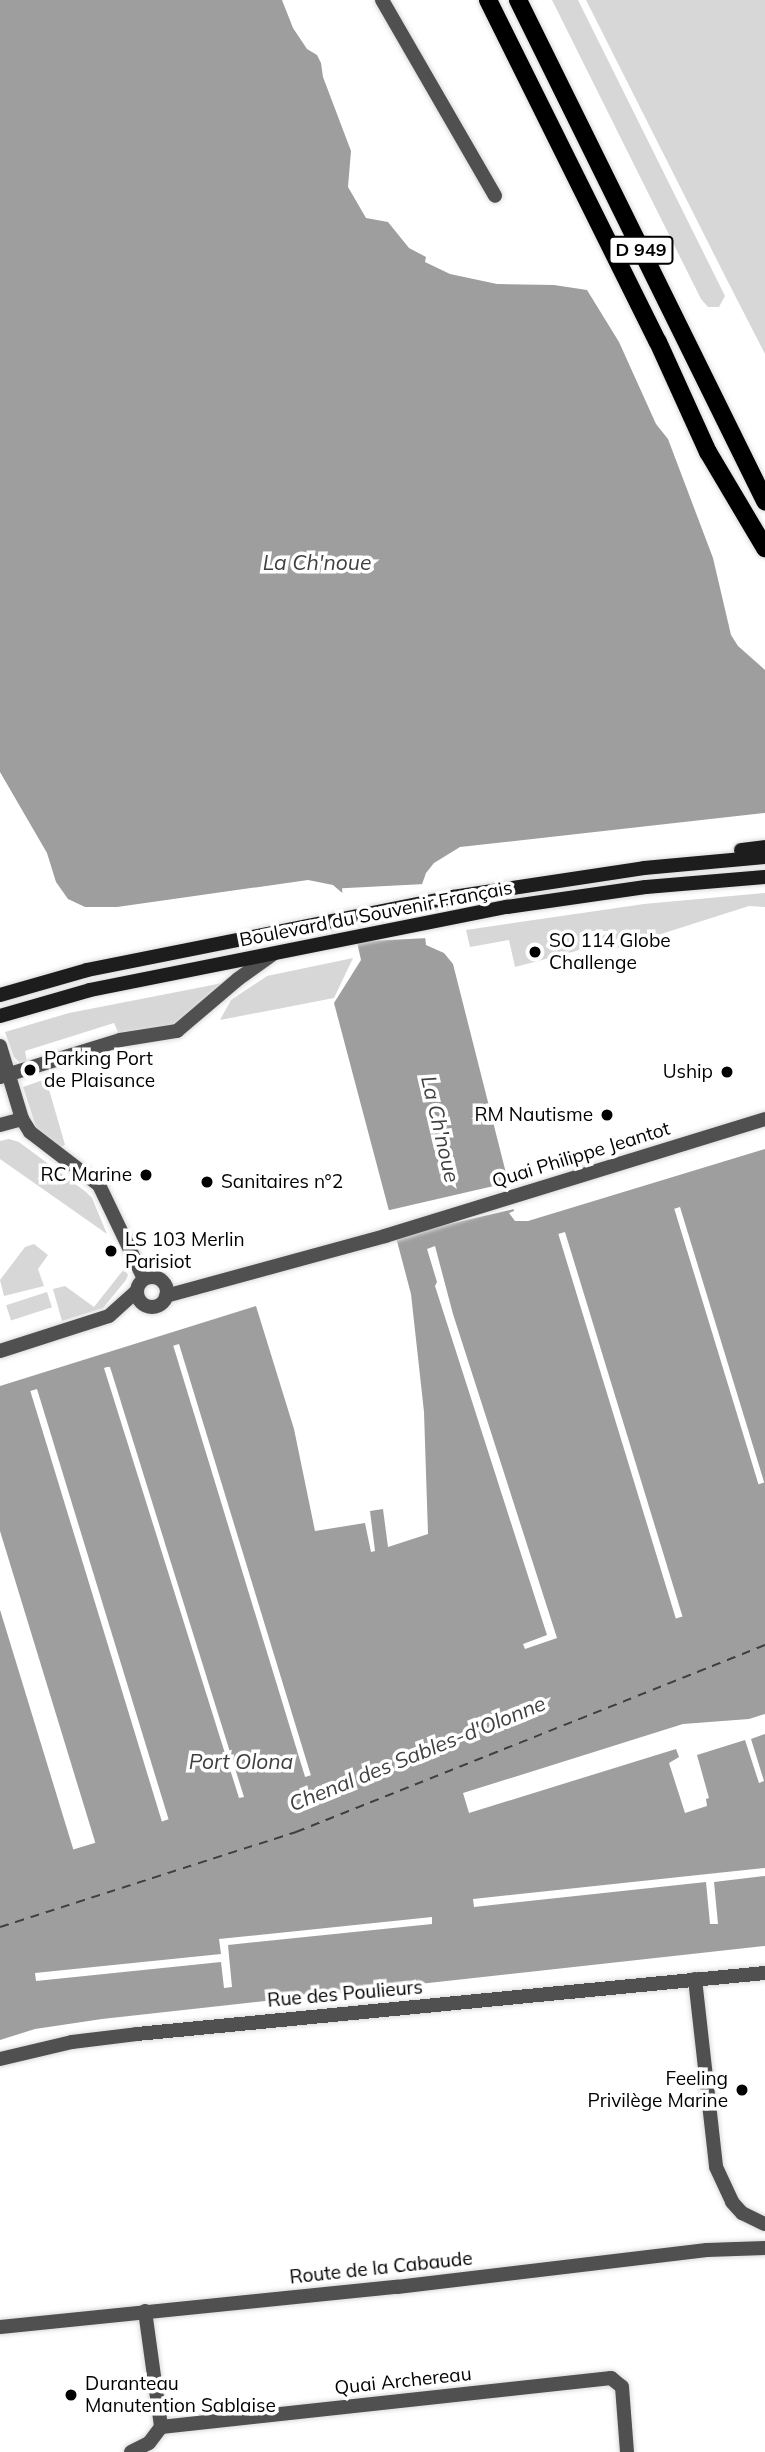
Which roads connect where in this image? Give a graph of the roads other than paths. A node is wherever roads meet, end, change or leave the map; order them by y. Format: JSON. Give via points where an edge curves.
{"nodes":[{"id":1,"x":382,"y":0,"type":"edge"},
{"id":2,"x":480,"y":0,"type":"edge"},
{"id":3,"x":518,"y":0,"type":"edge"},
{"id":4,"x":491,"y":6,"type":"edge"},
{"id":5,"x":495,"y":196,"type":"dead end"},
{"id":6,"x":765,"y":501,"type":"edge"},
{"id":7,"x":765,"y":548,"type":"edge"},
{"id":8,"x":765,"y":847,"type":"edge"},
{"id":9,"x":765,"y":857,"type":"edge"},
{"id":10,"x":711,"y":862,"type":"junction"},
{"id":11,"x":765,"y":877,"type":"edge"},
{"id":12,"x":275,"y":953,"type":"junction"},
{"id":13,"x":0,"y":995,"type":"edge"},
{"id":14,"x":0,"y":1016,"type":"edge"},
{"id":15,"x":0,"y":1046,"type":"edge"},
{"id":16,"x":4,"y":1076,"type":"edge"},
{"id":17,"x":22,"y":1119,"type":"junction"},
{"id":18,"x":765,"y":1119,"type":"edge"},
{"id":19,"x":0,"y":1125,"type":"edge"},
{"id":20,"x":140,"y":1285,"type":"junction"},
{"id":21,"x":166,"y":1296,"type":"junction"},
{"id":22,"x":0,"y":1350,"type":"edge"},
{"id":23,"x":765,"y":1973,"type":"edge"},
{"id":24,"x":695,"y":1979,"type":"junction"},
{"id":25,"x":0,"y":2059,"type":"edge"},
{"id":26,"x":765,"y":2224,"type":"edge"},
{"id":27,"x":765,"y":2248,"type":"edge"},
{"id":28,"x":145,"y":2311,"type":"junction"},
{"id":29,"x":0,"y":2327,"type":"edge"},
{"id":30,"x":161,"y":2427,"type":"junction"},
{"id":31,"x":131,"y":2452,"type":"edge"},
{"id":32,"x":627,"y":2452,"type":"edge"}],
"edges":[{"from":1,"to":5,"type":"street"},
{"from":2,"to":4,"type":"street"},
{"from":3,"to":6,"type":"main road","number":"D 949"},
{"from":4,"to":7,"type":"main road","number":"D 949","via":[[708,452]]},
{"from":8,"to":10,"type":"main road","via":[[727,852]]},
{"from":9,"to":10,"type":"main road","name":"Boulevard du Souvenir Français"},
{"from":10,"to":13,"type":"main road","name":"Boulevard du Souvenir Français","via":[[453,897],[87,970]]},
{"from":11,"to":12,"type":"main road","name":"Boulevard du Souvenir Français","via":[[646,887],[457,916]]},
{"from":12,"to":14,"type":"main road","name":"Boulevard du Souvenir Français","via":[[90,990]]},
{"from":12,"to":16,"type":"street","via":[[177,1031],[120,1040]]},
{"from":15,"to":16,"type":"street"},
{"from":16,"to":17,"type":"street"},
{"from":17,"to":19,"type":"street"},
{"from":17,"to":20,"type":"street","via":[[30,1132],[99,1185]]},
{"from":18,"to":21,"type":"street","name":"Quai Philippe Jeantot","via":[[385,1236]]},
{"from":20,"to":21,"type":"street","via":[[154,1277],[163,1281]]},
{"from":20,"to":21,"type":"street","via":[[140,1301],[149,1306],[159,1305]]},
{"from":20,"to":22,"type":"street","via":[[109,1316]]},
{"from":23,"to":24,"type":"street","name":"Rue des Poulieurs"},
{"from":24,"to":25,"type":"street","name":"Rue des Poulieurs","via":[[137,2034],[72,2042]]},
{"from":24,"to":26,"type":"street","via":[[716,2167],[742,2214]]},
{"from":27,"to":28,"type":"street","name":"Route de la Cabaude","via":[[707,2250]]},
{"from":28,"to":29,"type":"street","name":"Route de la Cabaude"},
{"from":28,"to":30,"type":"street"},
{"from":30,"to":31,"type":"street","via":[[149,2443]]},
{"from":30,"to":32,"type":"street","name":"Quai Archereau","via":[[611,2378],[622,2387]]}]}
